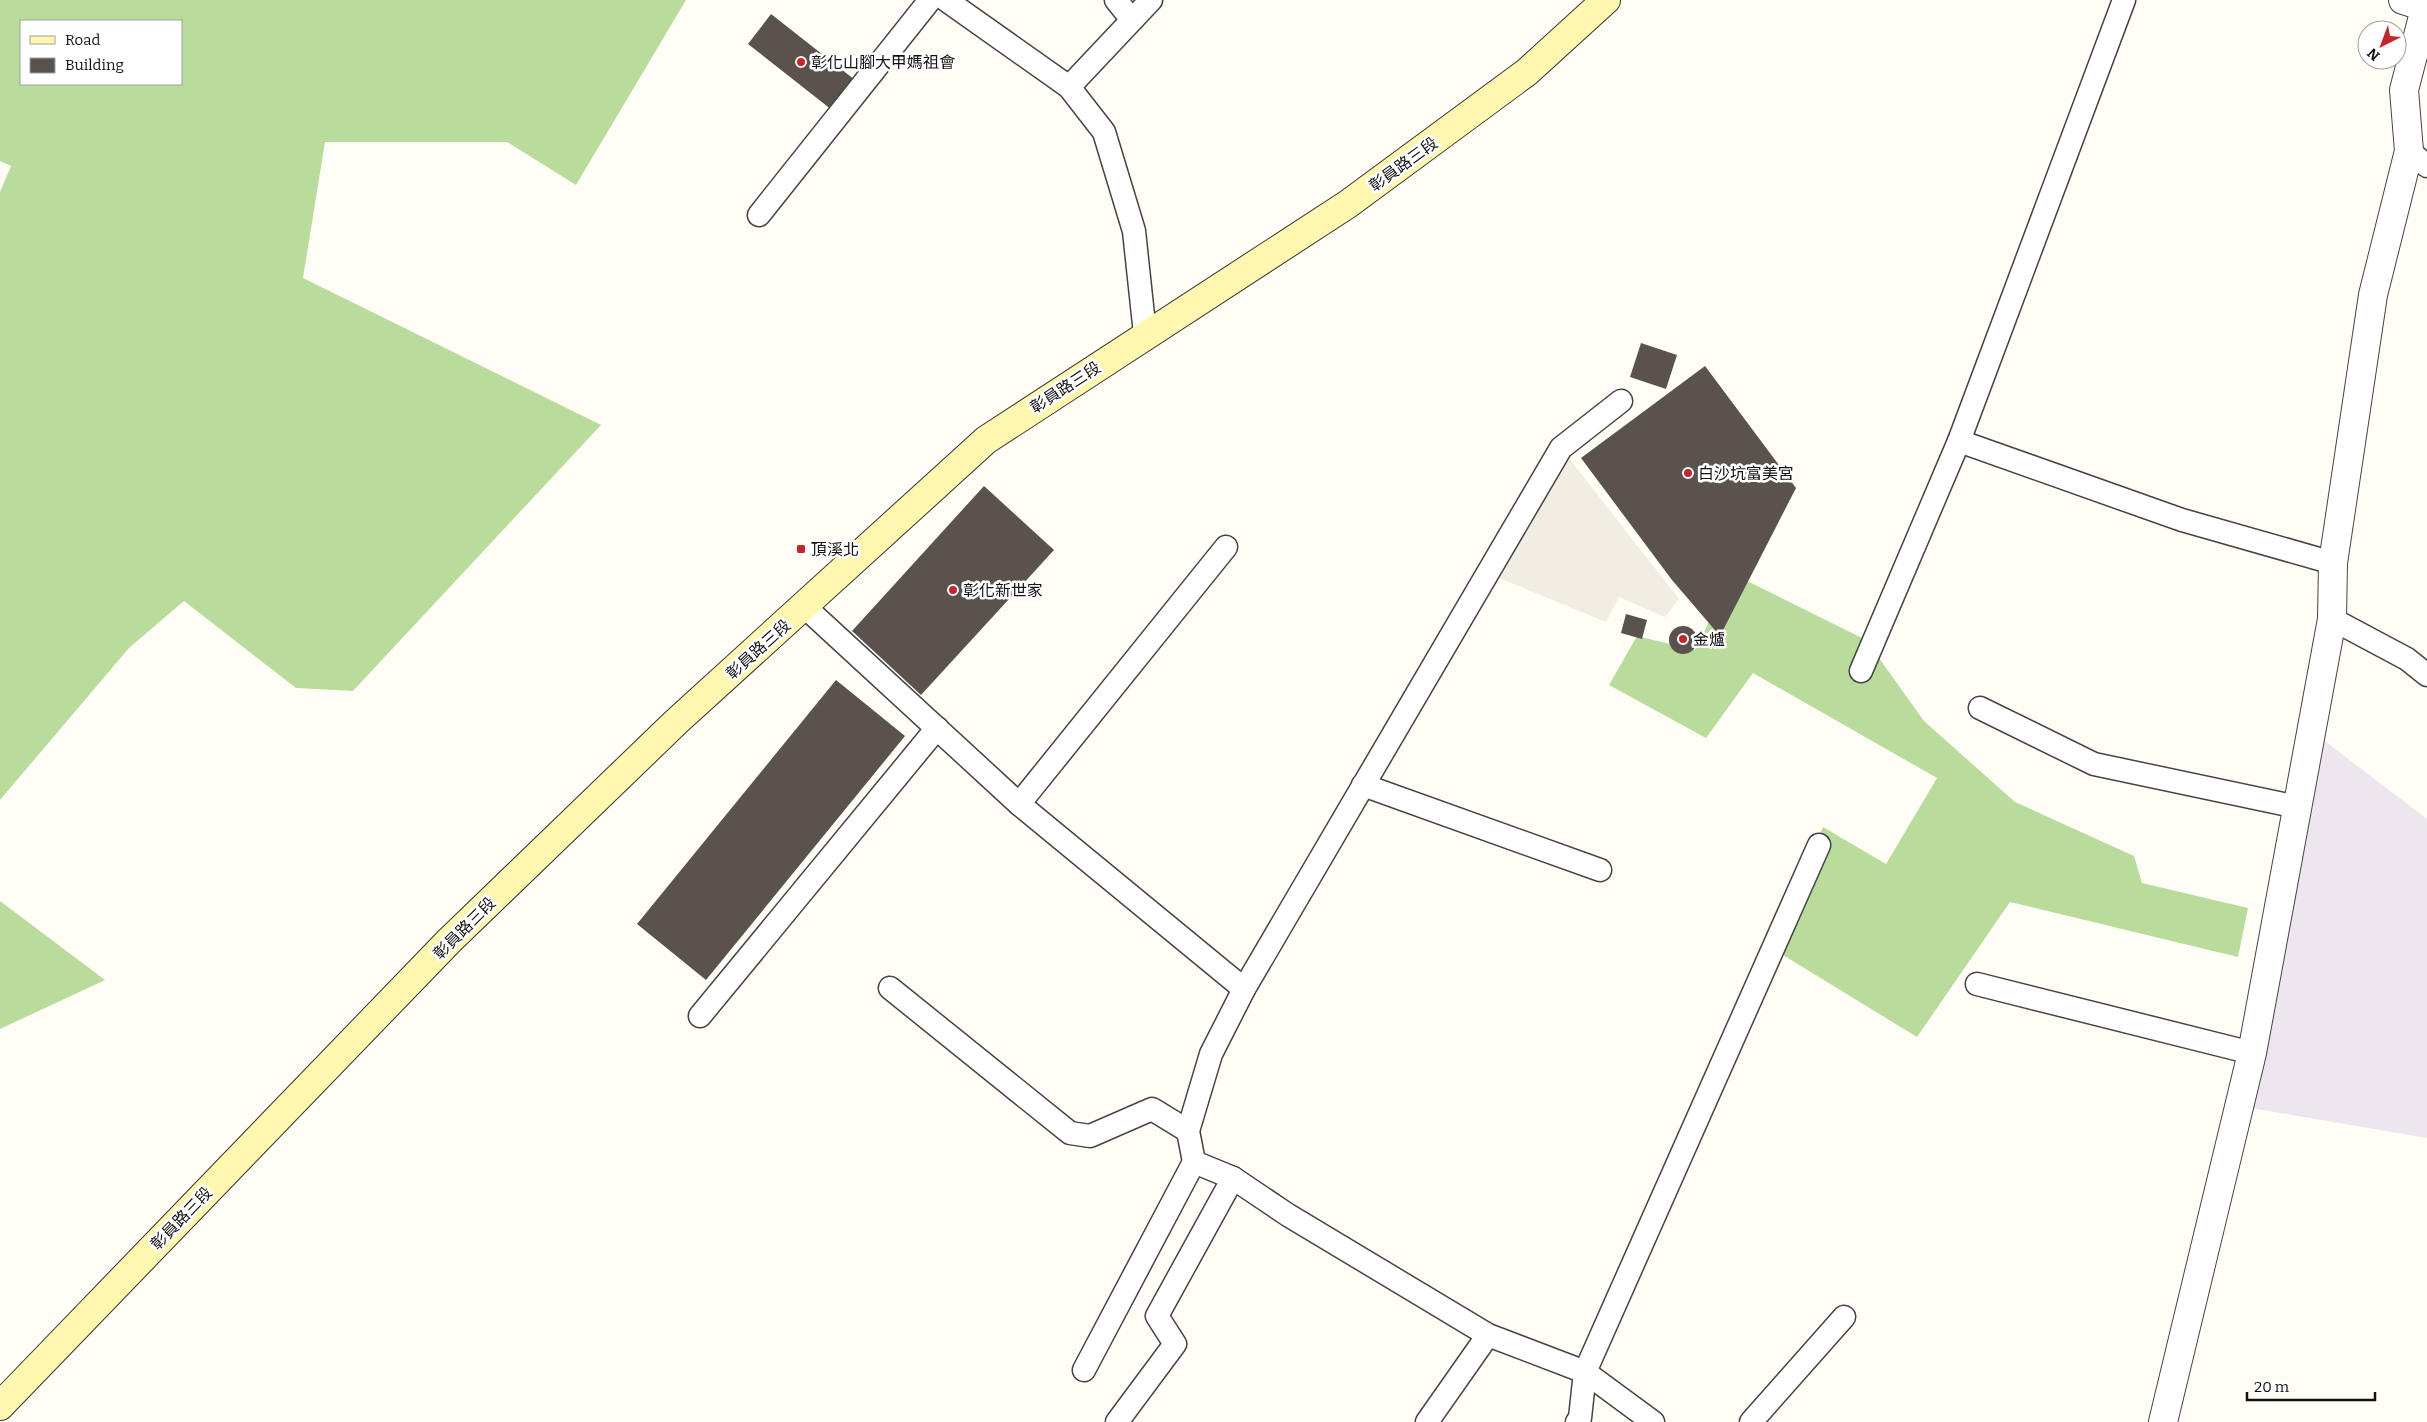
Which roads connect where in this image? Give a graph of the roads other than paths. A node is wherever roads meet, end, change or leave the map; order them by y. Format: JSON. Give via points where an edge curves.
{"nodes":[{"id":1,"x":930,"y":0,"type":"edge"},
{"id":2,"x":946,"y":0,"type":"edge"},
{"id":3,"x":1116,"y":0,"type":"edge"},
{"id":4,"x":1151,"y":0,"type":"edge"},
{"id":5,"x":1606,"y":0,"type":"edge"},
{"id":6,"x":2124,"y":0,"type":"edge"},
{"id":7,"x":2419,"y":3,"type":"edge"},
{"id":8,"x":1132,"y":20,"type":"junction"},
{"id":9,"x":1069,"y":87,"type":"junction"},
{"id":10,"x":2418,"y":158,"type":"edge"},
{"id":11,"x":759,"y":214,"type":"dead end"},
{"id":12,"x":1145,"y":334,"type":"junction"},
{"id":13,"x":1621,"y":401,"type":"dead end"},
{"id":14,"x":1959,"y":442,"type":"junction"},
{"id":15,"x":1226,"y":547,"type":"dead end"},
{"id":16,"x":2333,"y":563,"type":"junction"},
{"id":17,"x":805,"y":607,"type":"junction"},
{"id":18,"x":2332,"y":619,"type":"junction"},
{"id":19,"x":1861,"y":671,"type":"dead end"},
{"id":20,"x":2427,"y":675,"type":"edge"},
{"id":21,"x":1980,"y":708,"type":"dead end"},
{"id":22,"x":936,"y":728,"type":"junction"},
{"id":23,"x":1363,"y":785,"type":"junction"},
{"id":24,"x":1019,"y":804,"type":"junction"},
{"id":25,"x":2297,"y":808,"type":"junction"},
{"id":26,"x":1819,"y":845,"type":"dead end"},
{"id":27,"x":1600,"y":870,"type":"dead end"},
{"id":28,"x":1978,"y":984,"type":"dead end"},
{"id":29,"x":890,"y":988,"type":"dead end"},
{"id":30,"x":1244,"y":989,"type":"junction"},
{"id":31,"x":700,"y":1016,"type":"dead end"},
{"id":32,"x":2252,"y":1053,"type":"junction"},
{"id":33,"x":1188,"y":1130,"type":"junction"},
{"id":34,"x":1194,"y":1162,"type":"junction"},
{"id":35,"x":1233,"y":1178,"type":"junction"},
{"id":36,"x":1844,"y":1317,"type":"dead end"},
{"id":37,"x":1488,"y":1335,"type":"junction"},
{"id":38,"x":1084,"y":1370,"type":"dead end"},
{"id":39,"x":1585,"y":1372,"type":"junction"},
{"id":40,"x":0,"y":1406,"type":"edge"},
{"id":41,"x":1117,"y":1422,"type":"edge"},
{"id":42,"x":1426,"y":1422,"type":"edge"},
{"id":43,"x":1577,"y":1422,"type":"edge"},
{"id":44,"x":1653,"y":1422,"type":"edge"},
{"id":45,"x":1751,"y":1422,"type":"edge"},
{"id":46,"x":2163,"y":1422,"type":"edge"}],
"edges":[{"from":1,"to":11,"type":"lane"},
{"from":2,"to":9,"type":"lane"},
{"from":3,"to":8,"type":"lane"},
{"from":4,"to":8,"type":"lane"},
{"from":5,"to":12,"type":"main road","name":"彰員路三段","via":[[1527,72],[1348,204]]},
{"from":6,"to":14,"type":"lane"},
{"from":7,"to":10,"type":"street","via":[[2404,90]]},
{"from":8,"to":9,"type":"lane"},
{"from":9,"to":12,"type":"lane","via":[[1104,132],[1134,231]]},
{"from":10,"to":16,"type":"street","via":[[2373,295]]},
{"from":12,"to":17,"type":"main road","name":"彰員路三段","via":[[986,440]]},
{"from":13,"to":23,"type":"lane","via":[[1560,448]]},
{"from":14,"to":16,"type":"lane","via":[[2182,520]]},
{"from":14,"to":19,"type":"lane"},
{"from":15,"to":24,"type":"lane"},
{"from":16,"to":18,"type":"street"},
{"from":17,"to":22,"type":"lane"},
{"from":17,"to":40,"type":"main road","name":"彰員路三段","via":[[676,722],[449,941]]},
{"from":18,"to":20,"type":"lane","via":[[2407,659]]},
{"from":18,"to":25,"type":"street"},
{"from":21,"to":25,"type":"lane","via":[[2094,764]]},
{"from":22,"to":24,"type":"lane"},
{"from":22,"to":31,"type":"lane"},
{"from":23,"to":27,"type":"lane"},
{"from":23,"to":30,"type":"lane"},
{"from":24,"to":30,"type":"lane"},
{"from":25,"to":32,"type":"street"},
{"from":26,"to":39,"type":"lane"},
{"from":28,"to":32,"type":"lane"},
{"from":29,"to":33,"type":"lane","via":[[1070,1133],[1090,1136],[1152,1109]]},
{"from":30,"to":33,"type":"lane","via":[[1211,1054]]},
{"from":32,"to":46,"type":"street"},
{"from":33,"to":34,"type":"lane"},
{"from":34,"to":35,"type":"lane"},
{"from":34,"to":38,"type":"lane"},
{"from":35,"to":37,"type":"lane","via":[[1288,1215]]},
{"from":35,"to":41,"type":"lane","via":[[1157,1316],[1175,1344]]},
{"from":36,"to":45,"type":"lane"},
{"from":37,"to":39,"type":"lane"},
{"from":37,"to":42,"type":"lane"},
{"from":39,"to":43,"type":"lane"},
{"from":39,"to":44,"type":"lane"}]}
